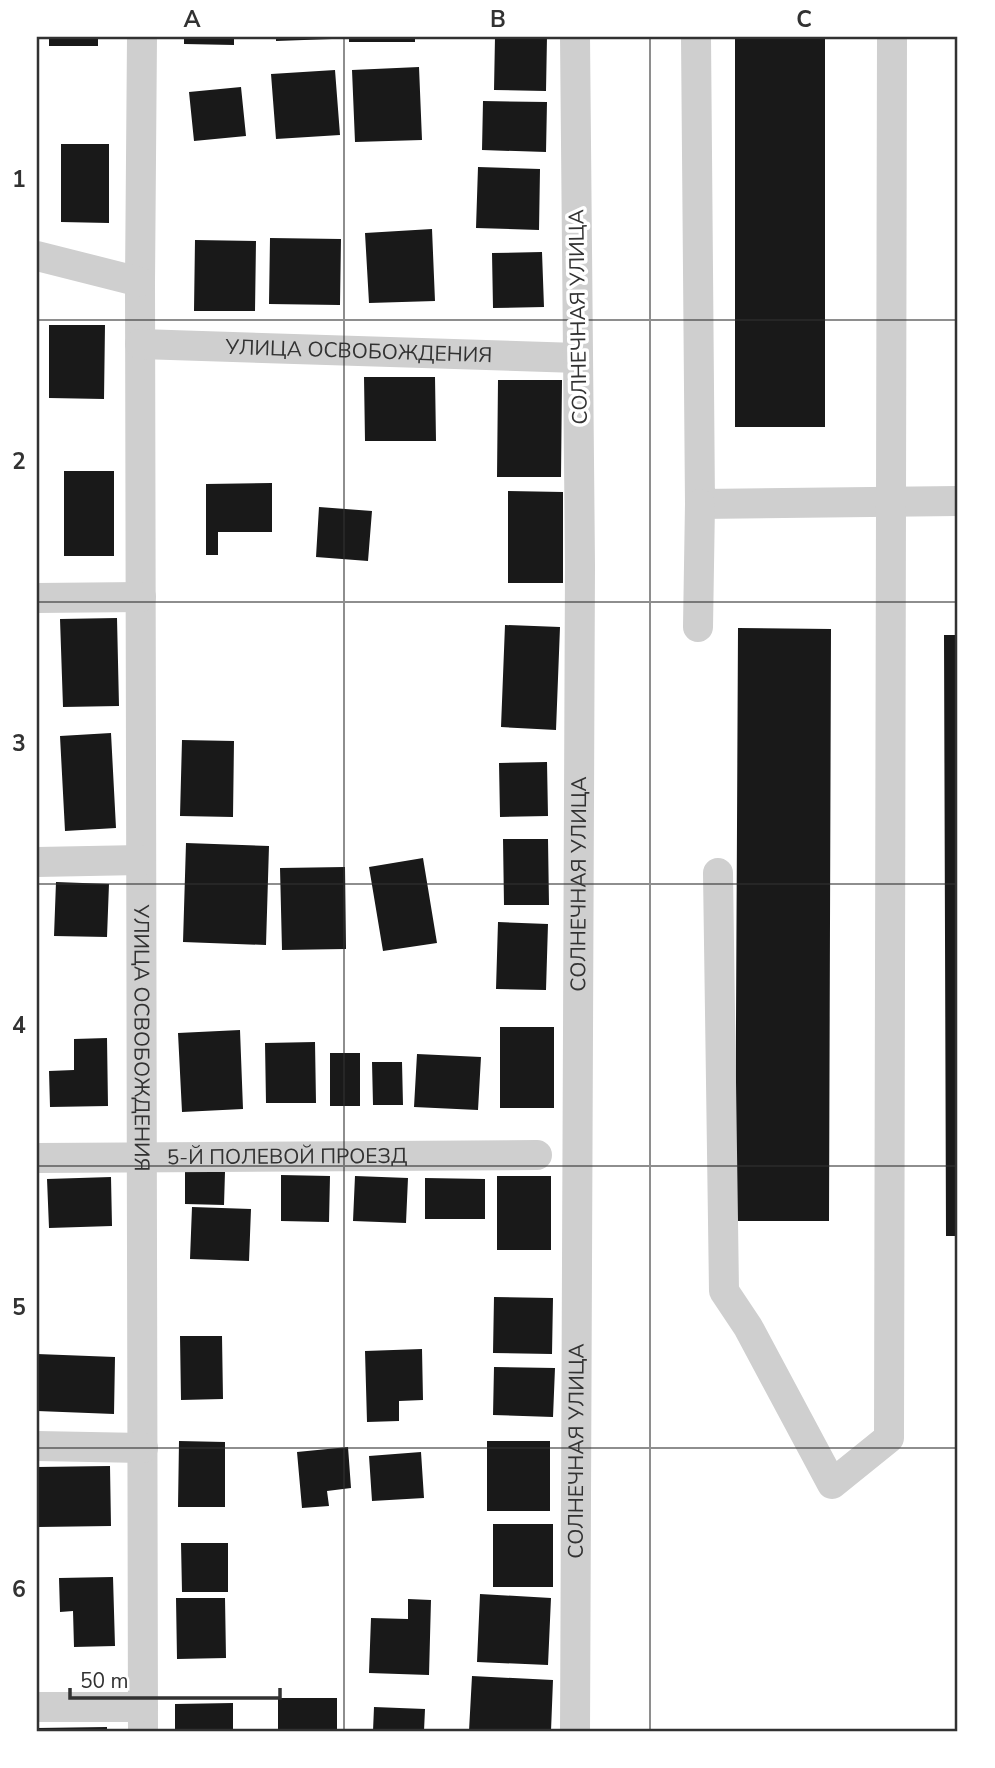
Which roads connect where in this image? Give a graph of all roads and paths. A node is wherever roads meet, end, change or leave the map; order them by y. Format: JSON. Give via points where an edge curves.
{"nodes":[{"id":1,"x":142,"y":37,"type":"edge"},
{"id":2,"x":575,"y":37,"type":"edge"},
{"id":3,"x":696,"y":37,"type":"edge"},
{"id":4,"x":892,"y":37,"type":"edge"},
{"id":5,"x":37,"y":256,"type":"edge"},
{"id":6,"x":140,"y":282,"type":"junction"},
{"id":7,"x":140,"y":344,"type":"junction"},
{"id":8,"x":578,"y":358,"type":"junction"},
{"id":9,"x":958,"y":501,"type":"edge"},
{"id":10,"x":892,"y":502,"type":"junction"},
{"id":11,"x":700,"y":504,"type":"junction"},
{"id":12,"x":141,"y":597,"type":"junction"},
{"id":13,"x":37,"y":598,"type":"edge"},
{"id":14,"x":698,"y":627,"type":"dead end"},
{"id":15,"x":141,"y":860,"type":"junction"},
{"id":16,"x":37,"y":862,"type":"edge"},
{"id":17,"x":718,"y":873,"type":"dead end"},
{"id":18,"x":537,"y":1155,"type":"dead end"},
{"id":19,"x":37,"y":1158,"type":"edge"},
{"id":20,"x":142,"y":1158,"type":"junction"},
{"id":21,"x":37,"y":1447,"type":"edge"},
{"id":22,"x":143,"y":1448,"type":"junction"},
{"id":23,"x":37,"y":1707,"type":"edge"},
{"id":24,"x":143,"y":1719,"type":"edge"},
{"id":25,"x":575,"y":1731,"type":"edge"}],
"edges":[{"from":1,"to":6,"type":"street","name":"УЛИЦА ОСВОБОЖДЕНИЯ"},
{"from":2,"to":8,"type":"street","name":"СОЛНЕЧНАЯ УЛИЦА"},
{"from":3,"to":11,"type":"street"},
{"from":4,"to":10,"type":"street"},
{"from":5,"to":6,"type":"street"},
{"from":6,"to":7,"type":"street","name":"УЛИЦА ОСВОБОЖДЕНИЯ"},
{"from":7,"to":8,"type":"street","name":"УЛИЦА ОСВОБОЖДЕНИЯ"},
{"from":7,"to":12,"type":"street","name":"УЛИЦА ОСВОБОЖДЕНИЯ"},
{"from":8,"to":25,"type":"street","name":"СОЛНЕЧНАЯ УЛИЦА"},
{"from":9,"to":10,"type":"street"},
{"from":10,"to":11,"type":"street"},
{"from":10,"to":17,"type":"street","via":[[889,1438],[832,1484],[724,1290]]},
{"from":11,"to":14,"type":"street"},
{"from":12,"to":13,"type":"street"},
{"from":12,"to":15,"type":"street","name":"УЛИЦА ОСВОБОЖДЕНИЯ"},
{"from":15,"to":16,"type":"street"},
{"from":15,"to":20,"type":"street","name":"УЛИЦА ОСВОБОЖДЕНИЯ"},
{"from":18,"to":20,"type":"street","name":"5-Й ПОЛЕВОЙ ПРОЕЗД"},
{"from":19,"to":20,"type":"street","name":"5-Й ПОЛЕВОЙ ПРОЕЗД"},
{"from":20,"to":22,"type":"street","name":"УЛИЦА ОСВОБОЖДЕНИЯ"},
{"from":21,"to":22,"type":"street"},
{"from":22,"to":24,"type":"street","name":"УЛИЦА ОСВОБОЖДЕНИЯ"},
{"from":23,"to":24,"type":"street"}]}
